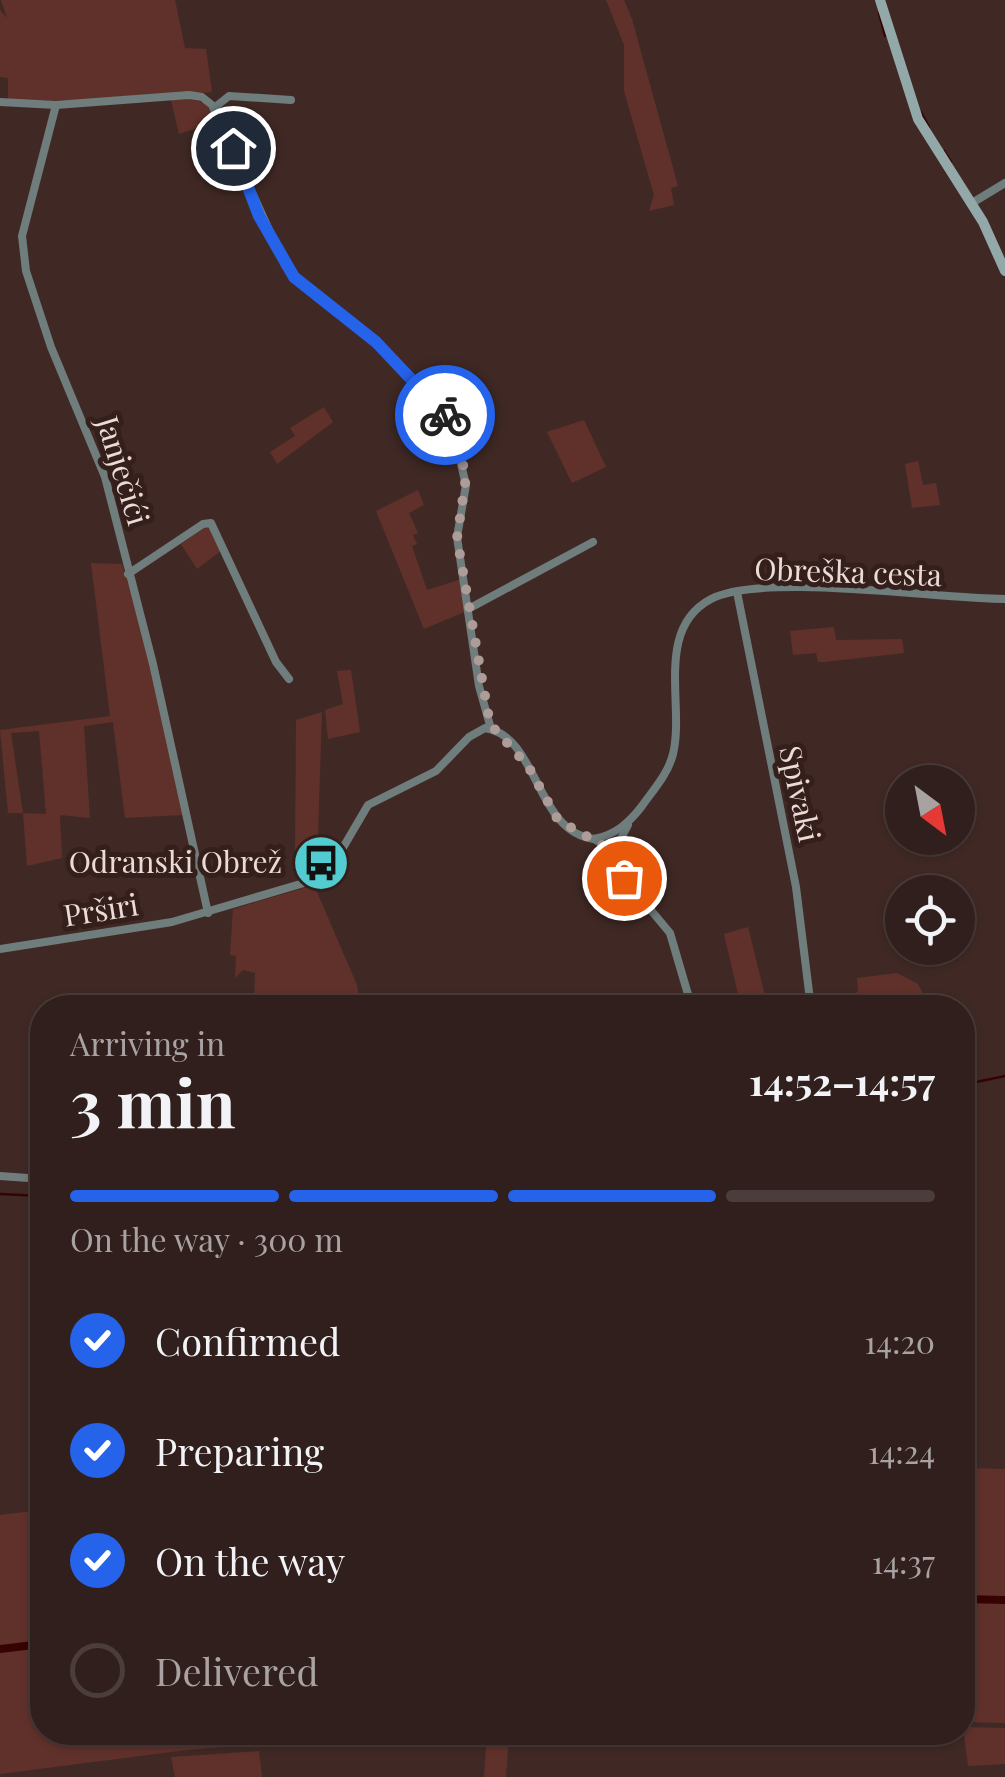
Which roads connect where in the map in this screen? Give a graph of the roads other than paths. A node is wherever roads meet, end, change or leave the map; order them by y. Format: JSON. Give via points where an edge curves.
{"nodes":[{"id":1,"x":880,"y":0,"type":"edge"},
{"id":2,"x":291,"y":100,"type":"dead end"},
{"id":3,"x":0,"y":102,"type":"edge"},
{"id":4,"x":56,"y":105,"type":"junction"},
{"id":5,"x":214,"y":108,"type":"junction"},
{"id":6,"x":1005,"y":183,"type":"edge"},
{"id":7,"x":972,"y":203,"type":"junction"},
{"id":8,"x":1005,"y":271,"type":"edge"},
{"id":9,"x":593,"y":542,"type":"dead end"},
{"id":10,"x":128,"y":574,"type":"junction"},
{"id":11,"x":737,"y":592,"type":"junction"},
{"id":12,"x":1005,"y":598,"type":"edge"},
{"id":13,"x":470,"y":608,"type":"junction"},
{"id":14,"x":289,"y":679,"type":"dead end"},
{"id":15,"x":492,"y":728,"type":"junction"},
{"id":16,"x":629,"y":823,"type":"junction"},
{"id":17,"x":594,"y":839,"type":"junction"},
{"id":18,"x":614,"y":852,"type":"junction"},
{"id":19,"x":208,"y":913,"type":"junction"},
{"id":20,"x":0,"y":949,"type":"edge"},
{"id":21,"x":689,"y":995,"type":"edge"},
{"id":22,"x":810,"y":995,"type":"edge"},
{"id":23,"x":0,"y":1176,"type":"edge"},
{"id":24,"x":30,"y":1178,"type":"edge"}],
"edges":[{"from":1,"to":7,"type":"main road","via":[[918,118]]},
{"from":2,"to":5,"type":"street","via":[[229,96]]},
{"from":3,"to":4,"type":"street"},
{"from":4,"to":5,"type":"street","via":[[189,95]]},
{"from":4,"to":10,"type":"street","name":"Janječići","via":[[22,236],[26,271],[98,454]]},
{"from":5,"to":13,"type":"street","via":[[286,266],[376,342],[451,422],[466,477],[457,532]]},
{"from":6,"to":7,"type":"street"},
{"from":7,"to":8,"type":"main road"},
{"from":9,"to":13,"type":"street"},
{"from":10,"to":14,"type":"street","via":[[211,523]]},
{"from":10,"to":19,"type":"street","name":"Janječići"},
{"from":11,"to":12,"type":"street","name":"Obreška cesta","via":[[774,587]]},
{"from":11,"to":16,"type":"street","name":"Obreška cesta","via":[[709,600],[688,622],[673,678],[673,755]]},
{"from":11,"to":22,"type":"street","name":"Spivaki"},
{"from":13,"to":15,"type":"street"},
{"from":15,"to":17,"type":"street","via":[[521,756],[558,820]]},
{"from":15,"to":19,"type":"street","via":[[468,737],[436,771],[368,805],[322,876]]},
{"from":16,"to":17,"type":"street"},
{"from":16,"to":18,"type":"street","name":"Obreška cesta"},
{"from":17,"to":18,"type":"street"},
{"from":18,"to":21,"type":"street","via":[[624,878],[674,941]]},
{"from":19,"to":20,"type":"street","name":"Prširi"},
{"from":23,"to":24,"type":"street"}]}
